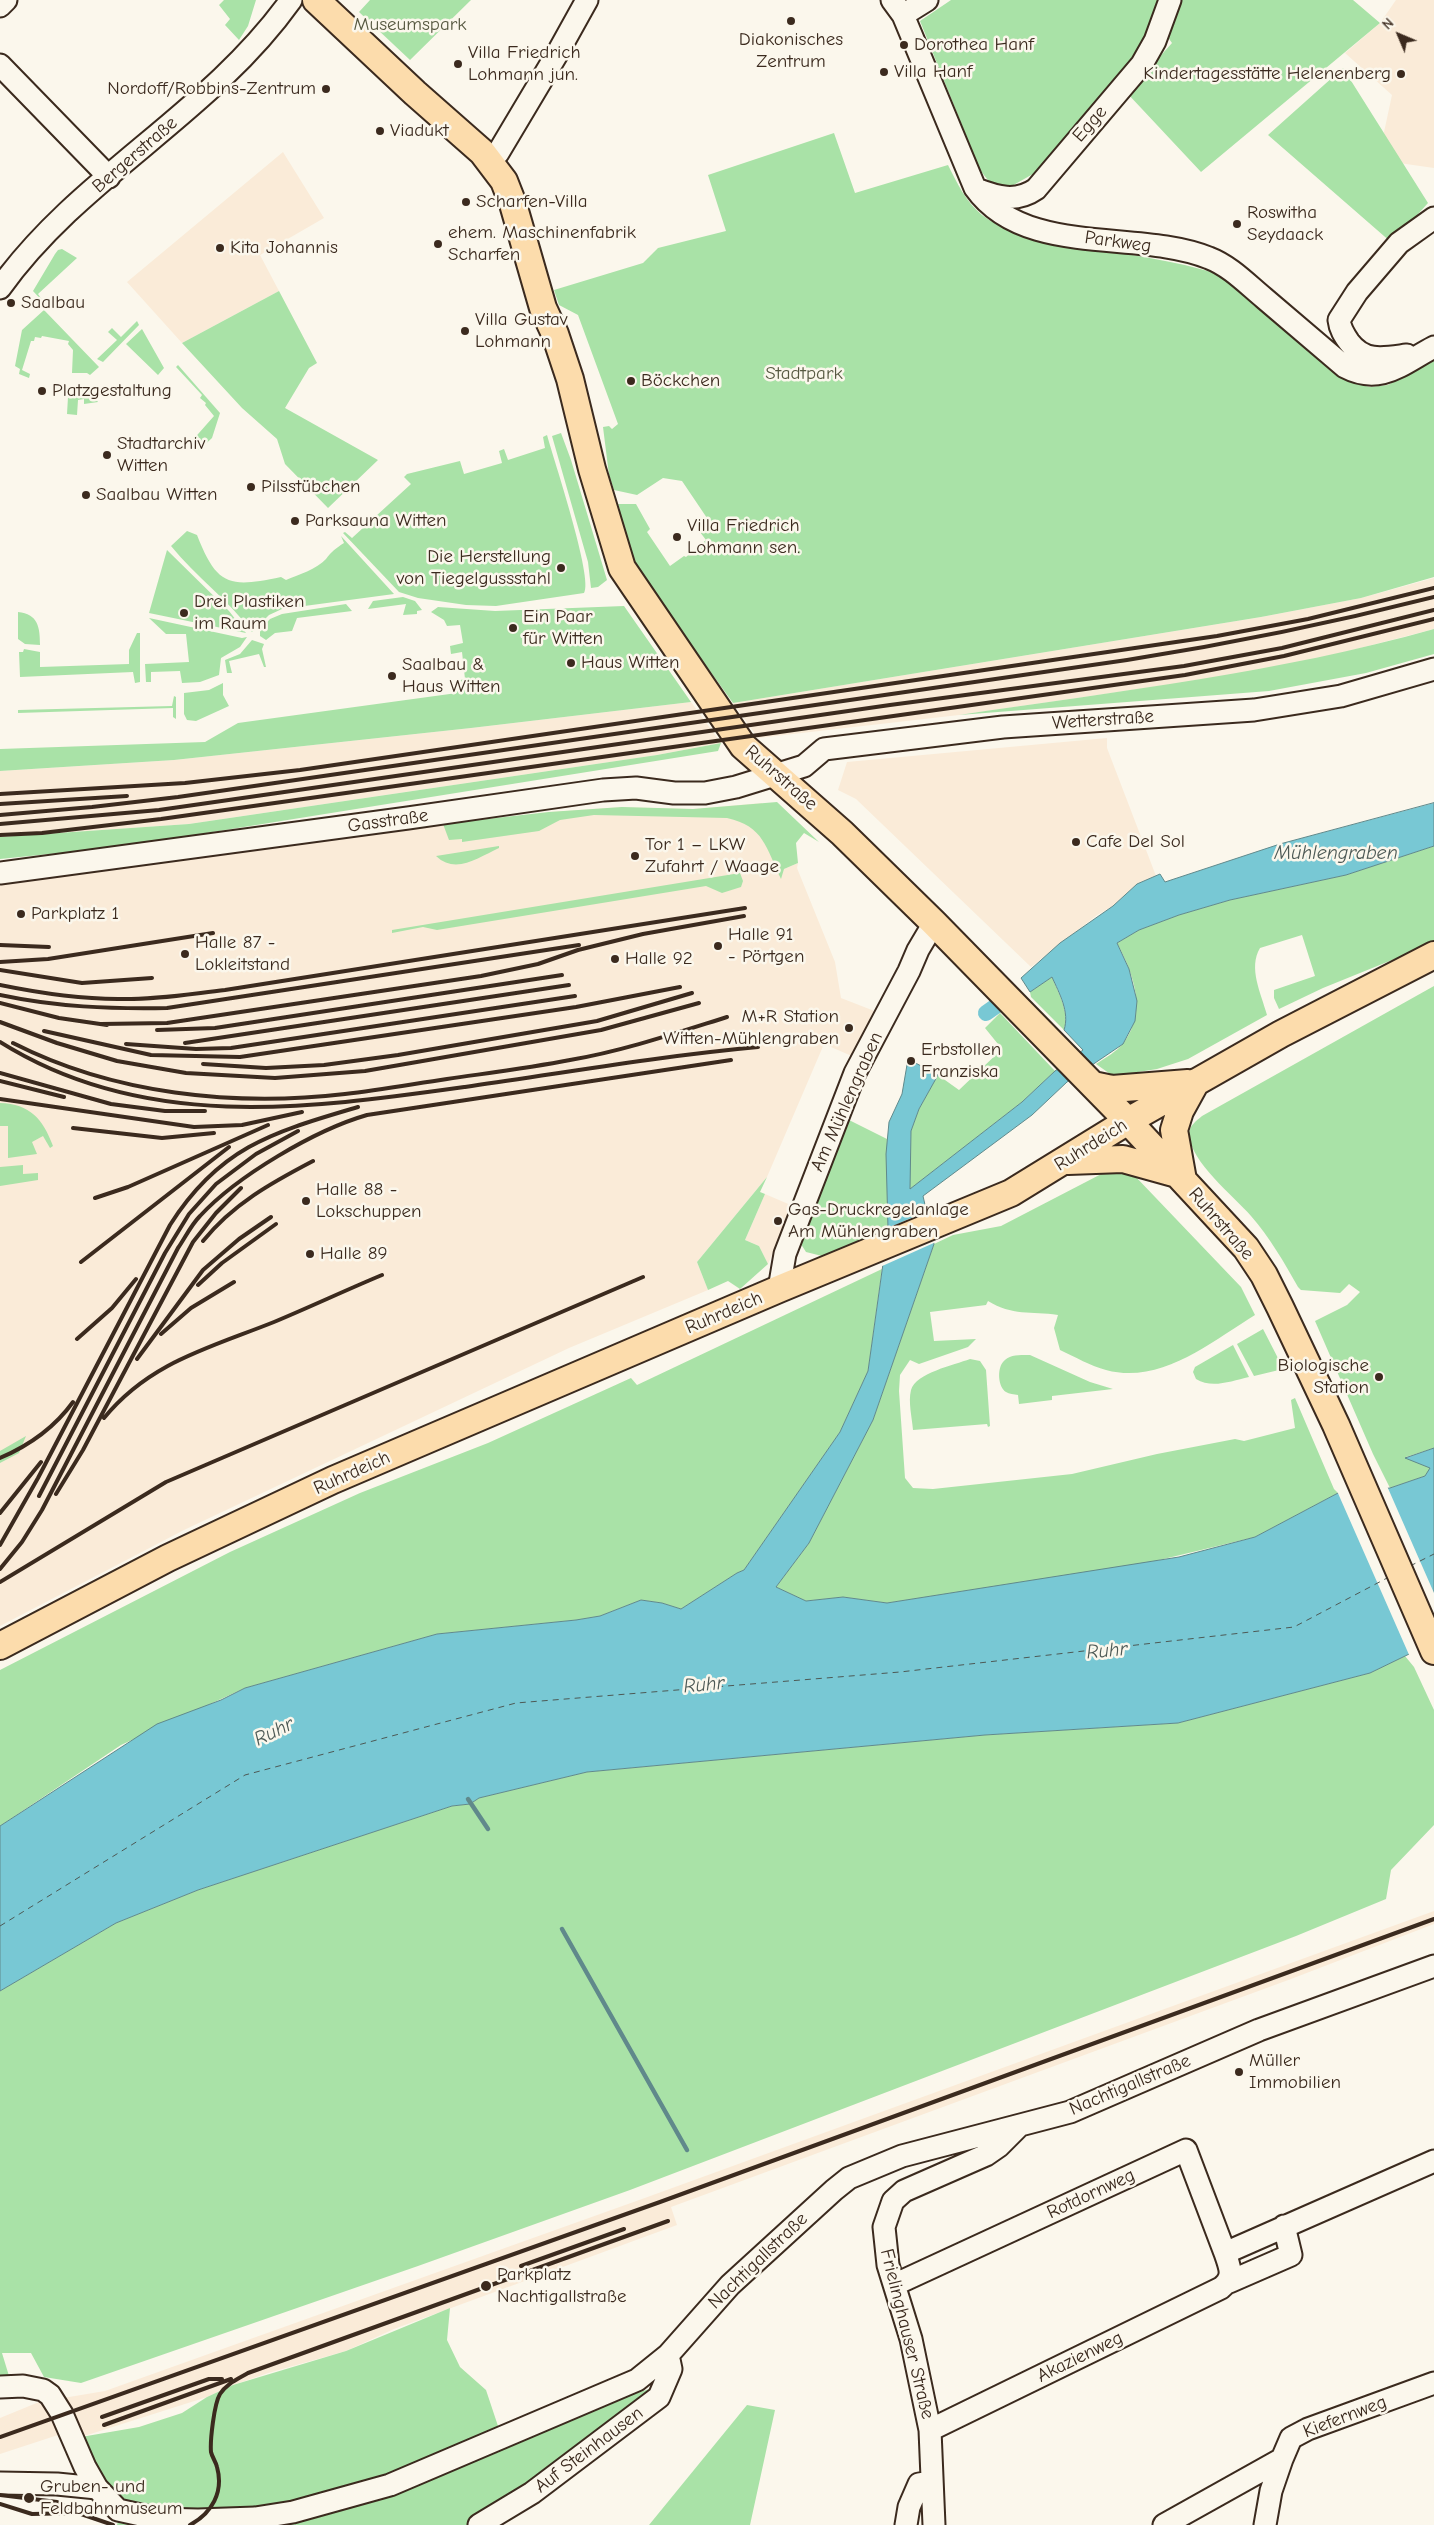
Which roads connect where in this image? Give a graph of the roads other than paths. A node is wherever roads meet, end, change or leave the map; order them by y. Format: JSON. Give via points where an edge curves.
{"nodes":[{"id":1,"x":6,"y":0,"type":"edge"},
{"id":2,"x":291,"y":0,"type":"edge"},
{"id":3,"x":316,"y":0,"type":"edge"},
{"id":4,"x":587,"y":0,"type":"edge"},
{"id":5,"x":927,"y":0,"type":"edge"},
{"id":6,"x":1170,"y":0,"type":"edge"},
{"id":7,"x":0,"y":6,"type":"edge"},
{"id":8,"x":898,"y":7,"type":"edge"},
{"id":9,"x":0,"y":65,"type":"edge"},
{"id":10,"x":490,"y":161,"type":"junction"},
{"id":11,"x":109,"y":176,"type":"junction"},
{"id":12,"x":975,"y":188,"type":"junction"},
{"id":13,"x":1434,"y":218,"type":"edge"},
{"id":14,"x":0,"y":288,"type":"edge"},
{"id":15,"x":1425,"y":351,"type":"edge"},
{"id":16,"x":1434,"y":669,"type":"edge"},
{"id":17,"x":775,"y":774,"type":"junction"},
{"id":18,"x":0,"y":872,"type":"edge"},
{"id":19,"x":934,"y":923,"type":"junction"},
{"id":20,"x":1434,"y":955,"type":"edge"},
{"id":21,"x":1089,"y":1082,"type":"junction"},
{"id":22,"x":1196,"y":1082,"type":"junction"},
{"id":23,"x":1128,"y":1121,"type":"junction"},
{"id":24,"x":1066,"y":1161,"type":"junction"},
{"id":25,"x":1181,"y":1177,"type":"junction"},
{"id":26,"x":779,"y":1289,"type":"junction"},
{"id":27,"x":0,"y":1646,"type":"edge"},
{"id":28,"x":1434,"y":1652,"type":"edge"},
{"id":29,"x":1434,"y":1966,"type":"edge"},
{"id":30,"x":1018,"y":2127,"type":"junction"},
{"id":31,"x":1434,"y":2161,"type":"edge"},
{"id":32,"x":1285,"y":2226,"type":"junction"},
{"id":33,"x":1225,"y":2253,"type":"junction"},
{"id":34,"x":1229,"y":2282,"type":"junction"},
{"id":35,"x":896,"y":2284,"type":"junction"},
{"id":36,"x":668,"y":2356,"type":"junction"},
{"id":37,"x":1434,"y":2383,"type":"edge"},
{"id":38,"x":0,"y":2387,"type":"edge"},
{"id":39,"x":930,"y":2430,"type":"junction"},
{"id":40,"x":1282,"y":2459,"type":"junction"},
{"id":41,"x":932,"y":2482,"type":"junction"},
{"id":42,"x":0,"y":2484,"type":"edge"},
{"id":43,"x":97,"y":2488,"type":"junction"},
{"id":44,"x":479,"y":2525,"type":"edge"},
{"id":45,"x":906,"y":2525,"type":"edge"},
{"id":46,"x":934,"y":2525,"type":"edge"},
{"id":47,"x":1164,"y":2525,"type":"edge"},
{"id":48,"x":1265,"y":2525,"type":"edge"}],
"edges":[{"from":1,"to":7,"type":"street"},
{"from":2,"to":11,"type":"street","name":"Bergerstraße","via":[[246,56]]},
{"from":3,"to":10,"type":"main road"},
{"from":4,"to":10,"type":"street","via":[[498,153]]},
{"from":5,"to":8,"type":"street"},
{"from":6,"to":12,"type":"street","name":"Egge","via":[[1155,41],[1142,64],[1036,189],[1020,197],[1007,198]]},
{"from":8,"to":12,"type":"street","name":"Parkweg"},
{"from":9,"to":11,"type":"street"},
{"from":10,"to":17,"type":"main road","name":"Ruhrstraße","via":[[513,204],[628,581],[742,746]]},
{"from":11,"to":14,"type":"street","name":"Bergerstraße","via":[[36,242]]},
{"from":12,"to":15,"type":"street","name":"Parkweg","via":[[984,202],[998,213],[1048,232],[1157,246],[1215,260],[1345,367],[1358,374],[1383,374]]},
{"from":13,"to":15,"type":"street","via":[[1399,243],[1357,292],[1339,320],[1341,330],[1365,355],[1385,359]]},
{"from":16,"to":17,"type":"street","name":"Wetterstraße","via":[[1341,696],[1254,710],[1003,727],[824,749],[804,766]]},
{"from":17,"to":18,"type":"street","name":"Gasstraße","via":[[705,793],[636,788],[603,790]]},
{"from":17,"to":19,"type":"main road","name":"Ruhrstraße","via":[[842,833]]},
{"from":19,"to":21,"type":"main road","name":"Ruhrstraße"},
{"from":19,"to":26,"type":"street","name":"Am Mühlengraben","via":[[855,1073],[785,1254]]},
{"from":20,"to":22,"type":"main road","name":"Ruhrdeich"},
{"from":21,"to":22,"type":"main road","via":[[1112,1089]]},
{"from":21,"to":23,"type":"main road","name":"Ruhrstraße"},
{"from":22,"to":23,"type":"main road","name":"Ruhrdeich"},
{"from":22,"to":25,"type":"main road","via":[[1174,1130]]},
{"from":23,"to":24,"type":"main road","name":"Ruhrdeich"},
{"from":23,"to":25,"type":"main road","name":"Ruhrstraße"},
{"from":24,"to":25,"type":"main road","via":[[1123,1159]]},
{"from":24,"to":26,"type":"main road","name":"Ruhrdeich","via":[[1011,1193]]},
{"from":25,"to":28,"type":"main road","name":"Ruhrstraße","via":[[1246,1248],[1264,1275],[1336,1425]]},
{"from":26,"to":27,"type":"main road","name":"Ruhrdeich","via":[[233,1526]]},
{"from":29,"to":30,"type":"street","name":"Nachtigallstraße","via":[[1259,2030],[1070,2112]]},
{"from":30,"to":35,"type":"street","name":"Frielinghauser Straße","via":[[986,2155],[904,2191],[893,2201],[884,2227],[884,2244]]},
{"from":30,"to":36,"type":"street","name":"Nachtigallstraße","via":[[902,2156],[849,2178],[730,2285]]},
{"from":31,"to":32,"type":"street"},
{"from":32,"to":33,"type":"street"},
{"from":32,"to":34,"type":"street","name":"Akazienweg","via":[[1291,2255]]},
{"from":33,"to":34,"type":"street","via":[[1230,2269]]},
{"from":33,"to":35,"type":"street","name":"Rotdornweg","via":[[1186,2150]]},
{"from":34,"to":39,"type":"street","name":"Akazienweg","via":[[1186,2307]]},
{"from":35,"to":39,"type":"street","name":"Frielinghauser Straße","via":[[917,2361]]},
{"from":36,"to":43,"type":"street","name":"Nachtigallstraße","via":[[637,2380],[390,2486],[293,2512],[246,2518],[159,2518],[118,2510]]},
{"from":36,"to":44,"type":"street","name":"Auf Steinhausen","via":[[671,2369],[659,2397],[532,2493]]},
{"from":37,"to":40,"type":"street","name":"Kiefernweg","via":[[1308,2428],[1291,2438]]},
{"from":38,"to":43,"type":"street","name":"Nachtigallstraße","via":[[23,2386],[43,2390],[50,2396]]},
{"from":39,"to":41,"type":"street","name":"Frielinghauser Straße"},
{"from":40,"to":47,"type":"street"},
{"from":40,"to":48,"type":"street","name":"Kiefernweg","via":[[1271,2491]]},
{"from":41,"to":45,"type":"street","via":[[919,2484],[909,2507]]},
{"from":41,"to":46,"type":"street","name":"Frielinghauser Straße"},
{"from":42,"to":43,"type":"street"}]}
